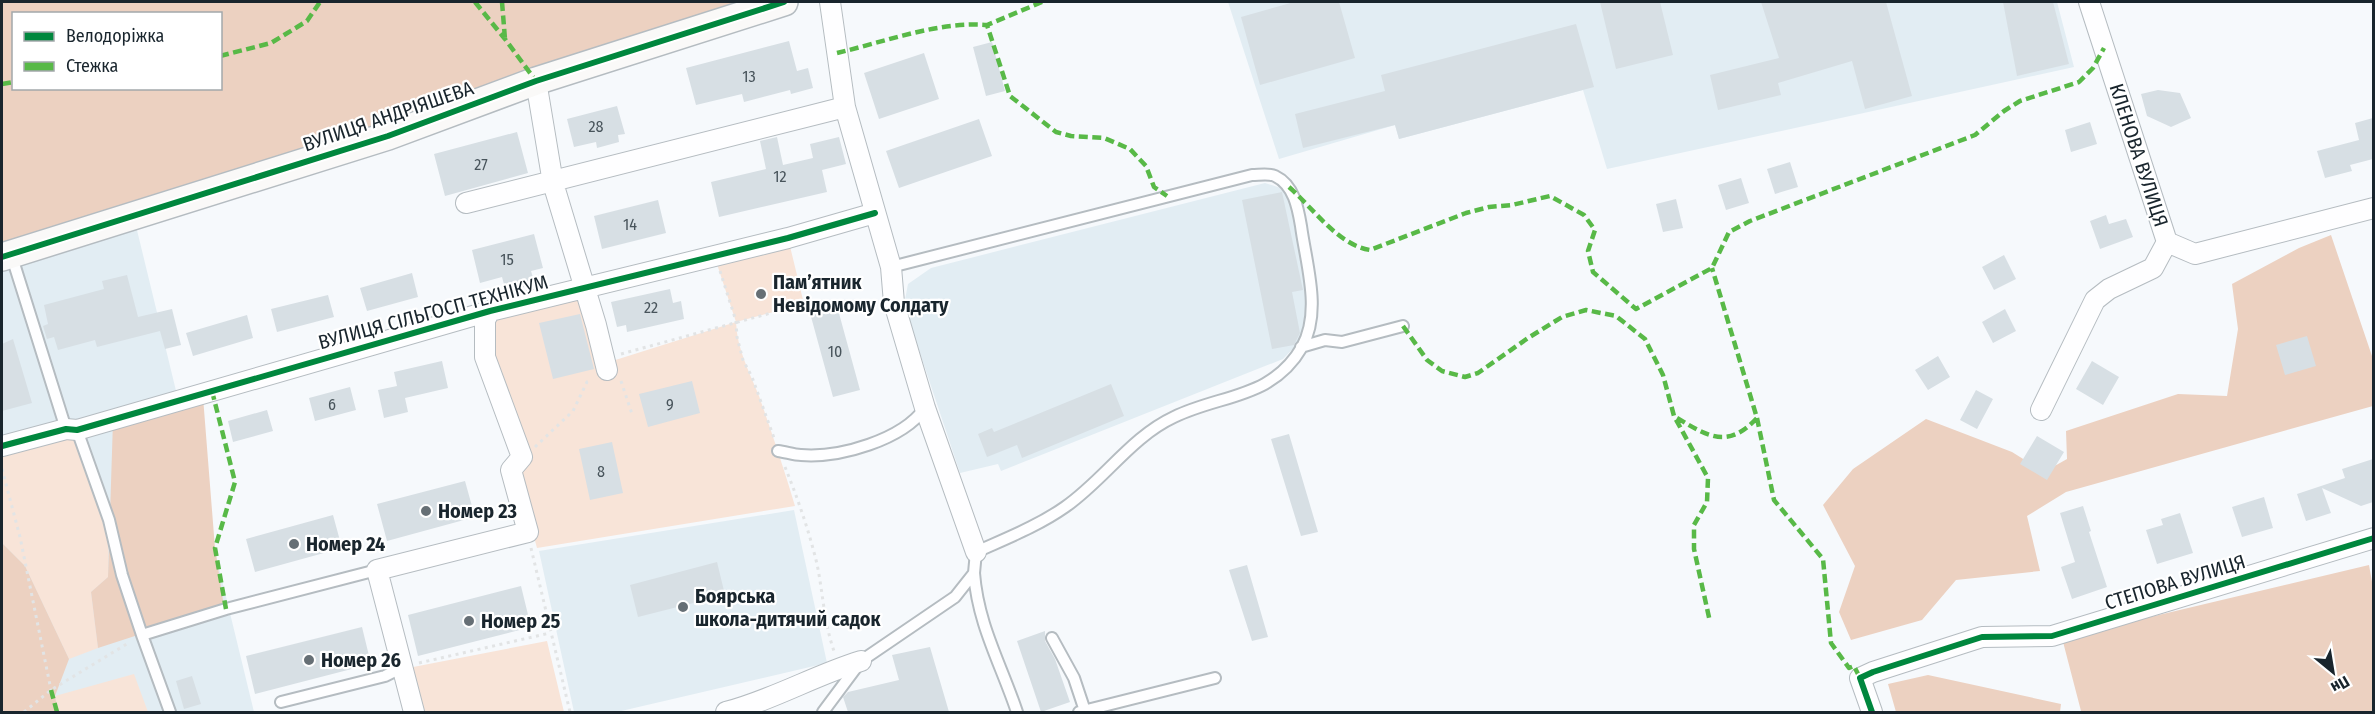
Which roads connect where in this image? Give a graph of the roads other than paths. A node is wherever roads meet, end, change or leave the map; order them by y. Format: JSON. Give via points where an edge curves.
{"nodes":[{"id":1,"x":784,"y":2,"type":"edge"},
{"id":2,"x":830,"y":2,"type":"edge"},
{"id":3,"x":2089,"y":2,"type":"edge"},
{"id":4,"x":536,"y":81,"type":"junction"},
{"id":5,"x":845,"y":107,"type":"junction"},
{"id":6,"x":553,"y":183,"type":"junction"},
{"id":7,"x":466,"y":203,"type":"dead end"},
{"id":8,"x":2373,"y":208,"type":"edge"},
{"id":9,"x":875,"y":213,"type":"junction"},
{"id":10,"x":2168,"y":242,"type":"junction"},
{"id":11,"x":6,"y":256,"type":"edge"},
{"id":12,"x":891,"y":267,"type":"junction"},
{"id":13,"x":585,"y":288,"type":"junction"},
{"id":14,"x":490,"y":311,"type":"junction"},
{"id":15,"x":1403,"y":327,"type":"dead end"},
{"id":16,"x":1301,"y":347,"type":"junction"},
{"id":17,"x":606,"y":364,"type":"road end"},
{"id":18,"x":925,"y":408,"type":"junction"},
{"id":19,"x":2041,"y":410,"type":"dead end"},
{"id":20,"x":71,"y":430,"type":"junction"},
{"id":21,"x":2,"y":446,"type":"edge"},
{"id":22,"x":778,"y":451,"type":"dead end"},
{"id":23,"x":2373,"y":538,"type":"edge"},
{"id":24,"x":976,"y":552,"type":"junction"},
{"id":25,"x":377,"y":570,"type":"junction"},
{"id":26,"x":974,"y":573,"type":"junction"},
{"id":27,"x":142,"y":635,"type":"junction"},
{"id":28,"x":1052,"y":638,"type":"dead end"},
{"id":29,"x":861,"y":661,"type":"junction"},
{"id":30,"x":403,"y":667,"type":"junction"},
{"id":31,"x":1215,"y":678,"type":"dead end"},
{"id":32,"x":281,"y":702,"type":"dead end"},
{"id":33,"x":1018,"y":710,"type":"edge"},
{"id":34,"x":170,"y":712,"type":"edge"},
{"id":35,"x":414,"y":712,"type":"edge"},
{"id":36,"x":726,"y":712,"type":"edge"},
{"id":37,"x":823,"y":712,"type":"edge"},
{"id":38,"x":1082,"y":712,"type":"edge"},
{"id":39,"x":1872,"y":712,"type":"edge"}],
"edges":[{"from":1,"to":4,"type":"street","name":"ВУЛИЦЯ АНДРІЯШЕВА"},
{"from":2,"to":5,"type":"street"},
{"from":3,"to":10,"type":"street","name":"КЛЕНОВА ВУЛИЦЯ"},
{"from":4,"to":6,"type":"street"},
{"from":4,"to":11,"type":"street","name":"ВУЛИЦЯ АНДРІЯШЕВА","via":[[388,136]]},
{"from":5,"to":6,"type":"street"},
{"from":5,"to":9,"type":"street"},
{"from":6,"to":7,"type":"street"},
{"from":6,"to":13,"type":"street"},
{"from":8,"to":10,"type":"street","name":"КЛЕНОВА ВУЛИЦЯ","via":[[2195,254]]},
{"from":9,"to":12,"type":"street"},
{"from":9,"to":13,"type":"street","name":"ВУЛИЦЯ СІЛЬГОСП ТЕХНІКУМ"},
{"from":10,"to":19,"type":"street","via":[[2152,268],[2095,300]]},
{"from":11,"to":20,"type":"lane"},
{"from":12,"to":16,"type":"lane","via":[[1252,175],[1274,175],[1289,187],[1299,212],[1312,304],[1310,326]]},
{"from":12,"to":18,"type":"street","via":[[894,303]]},
{"from":13,"to":14,"type":"street","name":"ВУЛИЦЯ СІЛЬГОСП ТЕХНІКУМ"},
{"from":13,"to":17,"type":"street"},
{"from":14,"to":20,"type":"street","name":"ВУЛИЦЯ СІЛЬГОСП ТЕХНІКУМ"},
{"from":14,"to":25,"type":"street","via":[[485,320],[485,357],[522,457],[511,470],[528,532]]},
{"from":15,"to":16,"type":"lane"},
{"from":16,"to":24,"type":"lane","via":[[1279,375],[1250,393],[1199,405],[1172,417],[1146,433],[1066,506],[1035,526]]},
{"from":18,"to":22,"type":"lane","via":[[918,418],[894,434],[835,454]]},
{"from":18,"to":24,"type":"street"},
{"from":20,"to":21,"type":"street","name":"ВУЛИЦЯ СІЛЬГОСП ТЕХНІКУМ"},
{"from":20,"to":27,"type":"lane","via":[[109,520]]},
{"from":23,"to":39,"type":"street","name":"СТЕПОВА ВУЛИЦЯ","via":[[2052,636],[1982,637],[1860,678]]},
{"from":24,"to":26,"type":"lane"},
{"from":25,"to":27,"type":"lane"},
{"from":25,"to":30,"type":"street"},
{"from":26,"to":29,"type":"lane","via":[[955,597]]},
{"from":26,"to":33,"type":"lane","via":[[986,637]]},
{"from":27,"to":34,"type":"lane"},
{"from":28,"to":38,"type":"lane","via":[[1074,678]]},
{"from":29,"to":36,"type":"street"},
{"from":29,"to":37,"type":"lane"},
{"from":30,"to":32,"type":"lane","via":[[385,676]]},
{"from":30,"to":35,"type":"street"},
{"from":31,"to":38,"type":"lane"}]}
